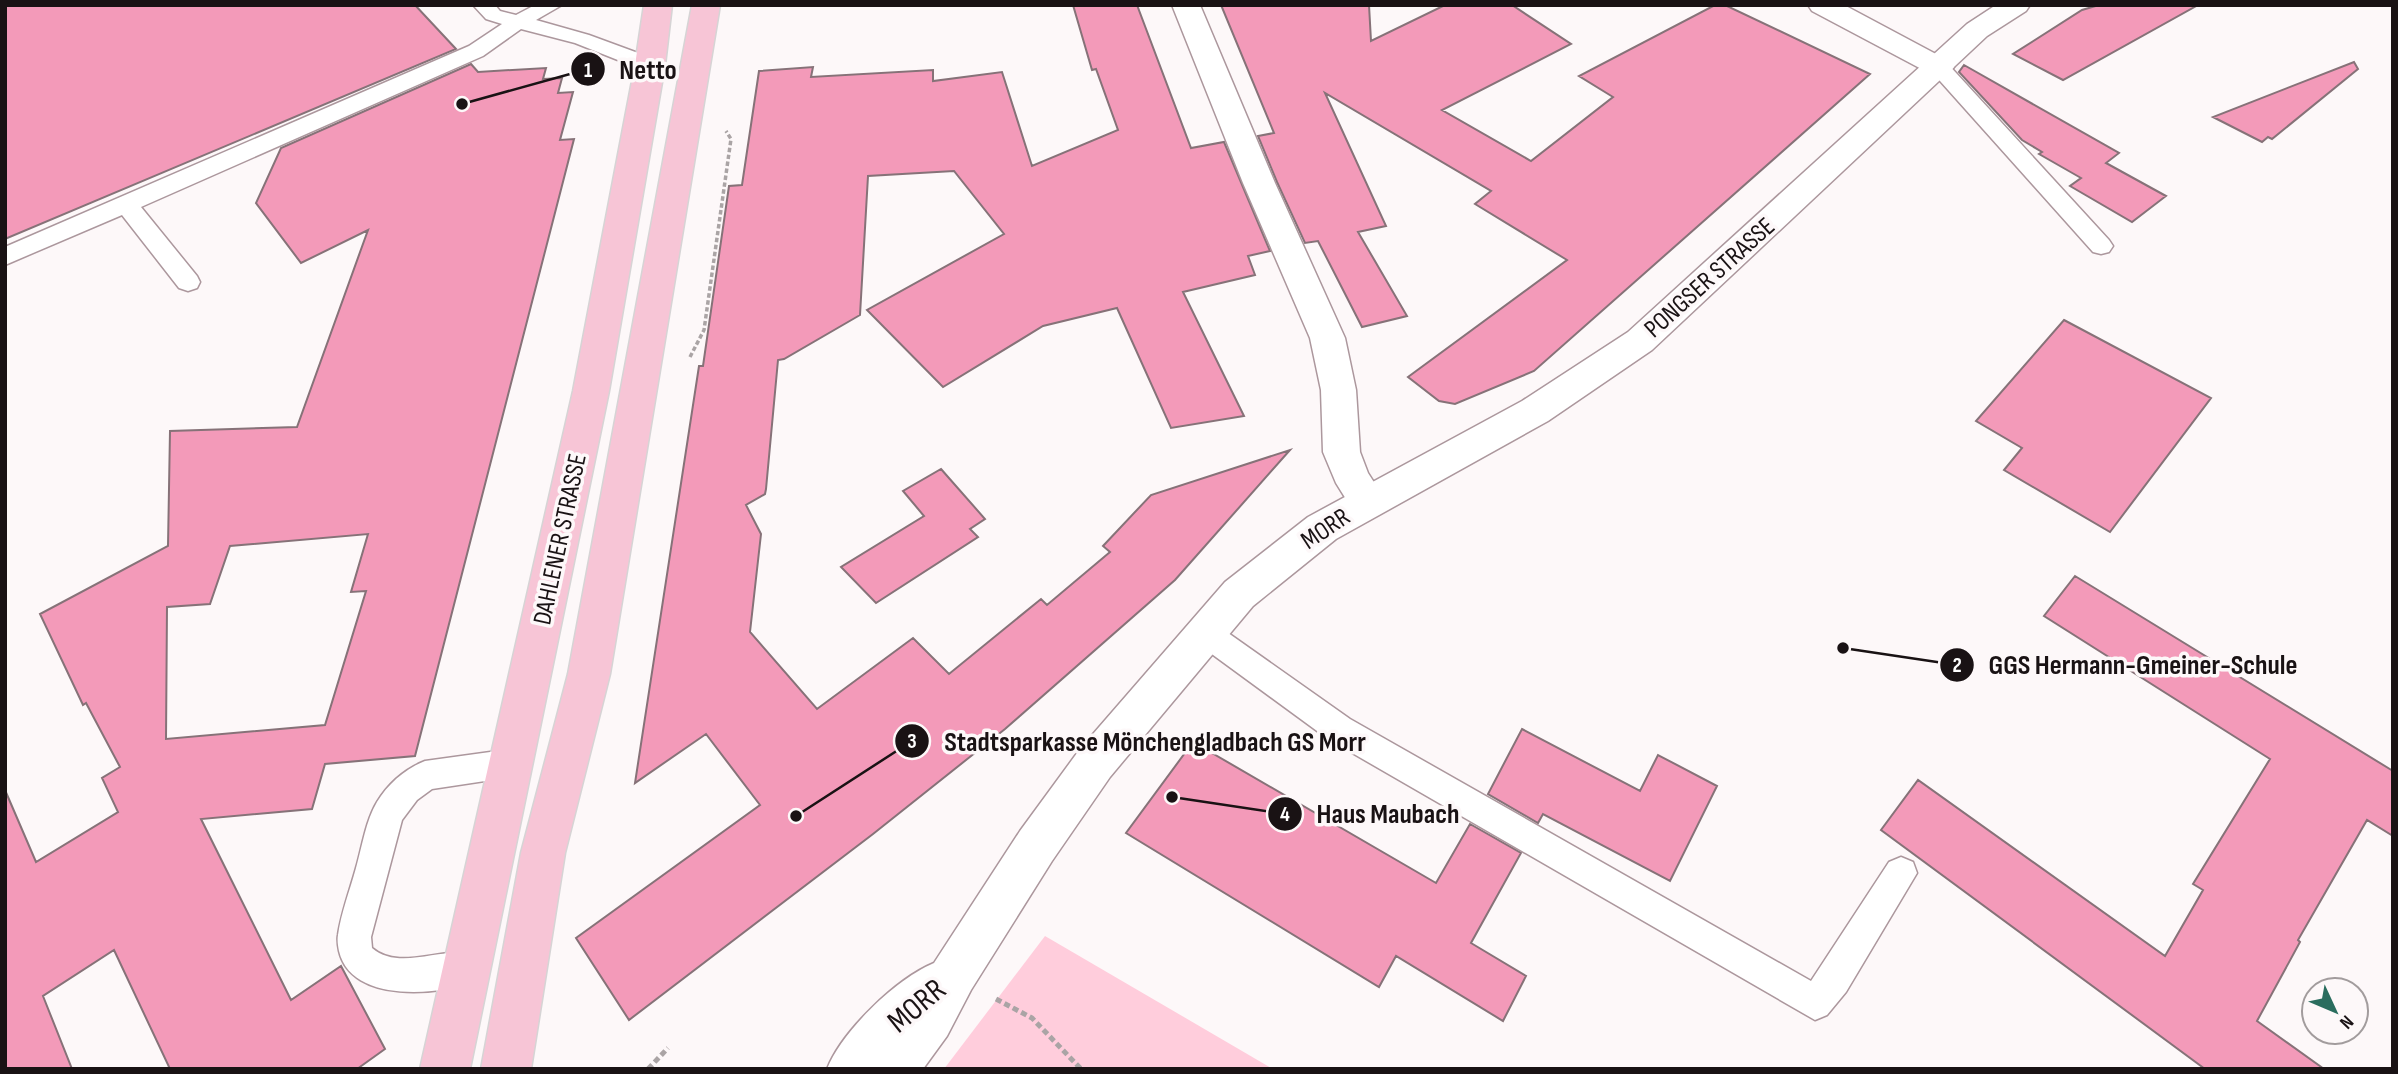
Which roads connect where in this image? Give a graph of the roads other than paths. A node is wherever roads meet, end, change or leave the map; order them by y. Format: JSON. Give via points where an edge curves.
{"nodes":[{"id":1,"x":482,"y":5,"type":"edge"},
{"id":2,"x":552,"y":5,"type":"edge"},
{"id":3,"x":658,"y":5,"type":"edge"},
{"id":4,"x":706,"y":5,"type":"edge"},
{"id":5,"x":1186,"y":5,"type":"edge"},
{"id":6,"x":1822,"y":5,"type":"edge"},
{"id":7,"x":2016,"y":5,"type":"edge"},
{"id":8,"x":519,"y":22,"type":"junction"},
{"id":9,"x":650,"y":65,"type":"junction"},
{"id":10,"x":1939,"y":67,"type":"junction"},
{"id":11,"x":126,"y":204,"type":"junction"},
{"id":12,"x":2101,"y":246,"type":"dead end"},
{"id":13,"x":5,"y":257,"type":"edge"},
{"id":14,"x":188,"y":282,"type":"dead end"},
{"id":15,"x":1367,"y":501,"type":"junction"},
{"id":16,"x":1204,"y":632,"type":"junction"},
{"id":17,"x":511,"y":763,"type":"junction"},
{"id":18,"x":1901,"y":873,"type":"dead end"},
{"id":19,"x":467,"y":968,"type":"junction"},
{"id":20,"x":954,"y":973,"type":"junction"},
{"id":21,"x":444,"y":1069,"type":"edge"},
{"id":22,"x":506,"y":1069,"type":"edge"},
{"id":23,"x":851,"y":1069,"type":"edge"},
{"id":24,"x":892,"y":1069,"type":"edge"}],
"edges":[{"from":1,"to":8,"type":"lane","via":[[493,15]]},
{"from":2,"to":8,"type":"lane"},
{"from":3,"to":9,"type":"main road","name":"DAHLENER STRASSE"},
{"from":4,"to":22,"type":"main road","name":"DAHLENER STRASSE","via":[[590,674],[543,853]]},
{"from":5,"to":15,"type":"main road","name":"MORR","via":[[1326,335],[1336,370],[1341,458]]},
{"from":6,"to":10,"type":"main road"},
{"from":7,"to":10,"type":"main road","name":"PONGSER STRASSE","via":[[1977,30]]},
{"from":8,"to":9,"type":"lane"},
{"from":8,"to":11,"type":"lane","via":[[476,51]]},
{"from":9,"to":17,"type":"main road","name":"DAHLENER STRASSE","via":[[591,391]]},
{"from":10,"to":12,"type":"lane"},
{"from":10,"to":15,"type":"main road","name":"PONGSER STRASSE","via":[[1640,341],[1535,411]]},
{"from":11,"to":13,"type":"lane"},
{"from":11,"to":14,"type":"lane"},
{"from":15,"to":16,"type":"main road","name":"MORR","via":[[1322,527],[1280,560],[1239,594]]},
{"from":16,"to":18,"type":"lane","via":[[1339,729],[1815,1003]]},
{"from":16,"to":20,"type":"main road","name":"MORR","via":[[1095,763]]},
{"from":17,"to":19,"type":"main road","name":"DAHLENER STRASSE"},
{"from":17,"to":19,"type":"lane","via":[[425,776],[406,790],[388,813],[354,937],[358,957],[368,966],[393,974]]},
{"from":19,"to":21,"type":"main road","name":"DAHLENER STRASSE"},
{"from":20,"to":23,"type":"main road","name":"MORR","via":[[892,1022]]},
{"from":20,"to":24,"type":"main road","name":"MORR","via":[[930,1019]]}]}
